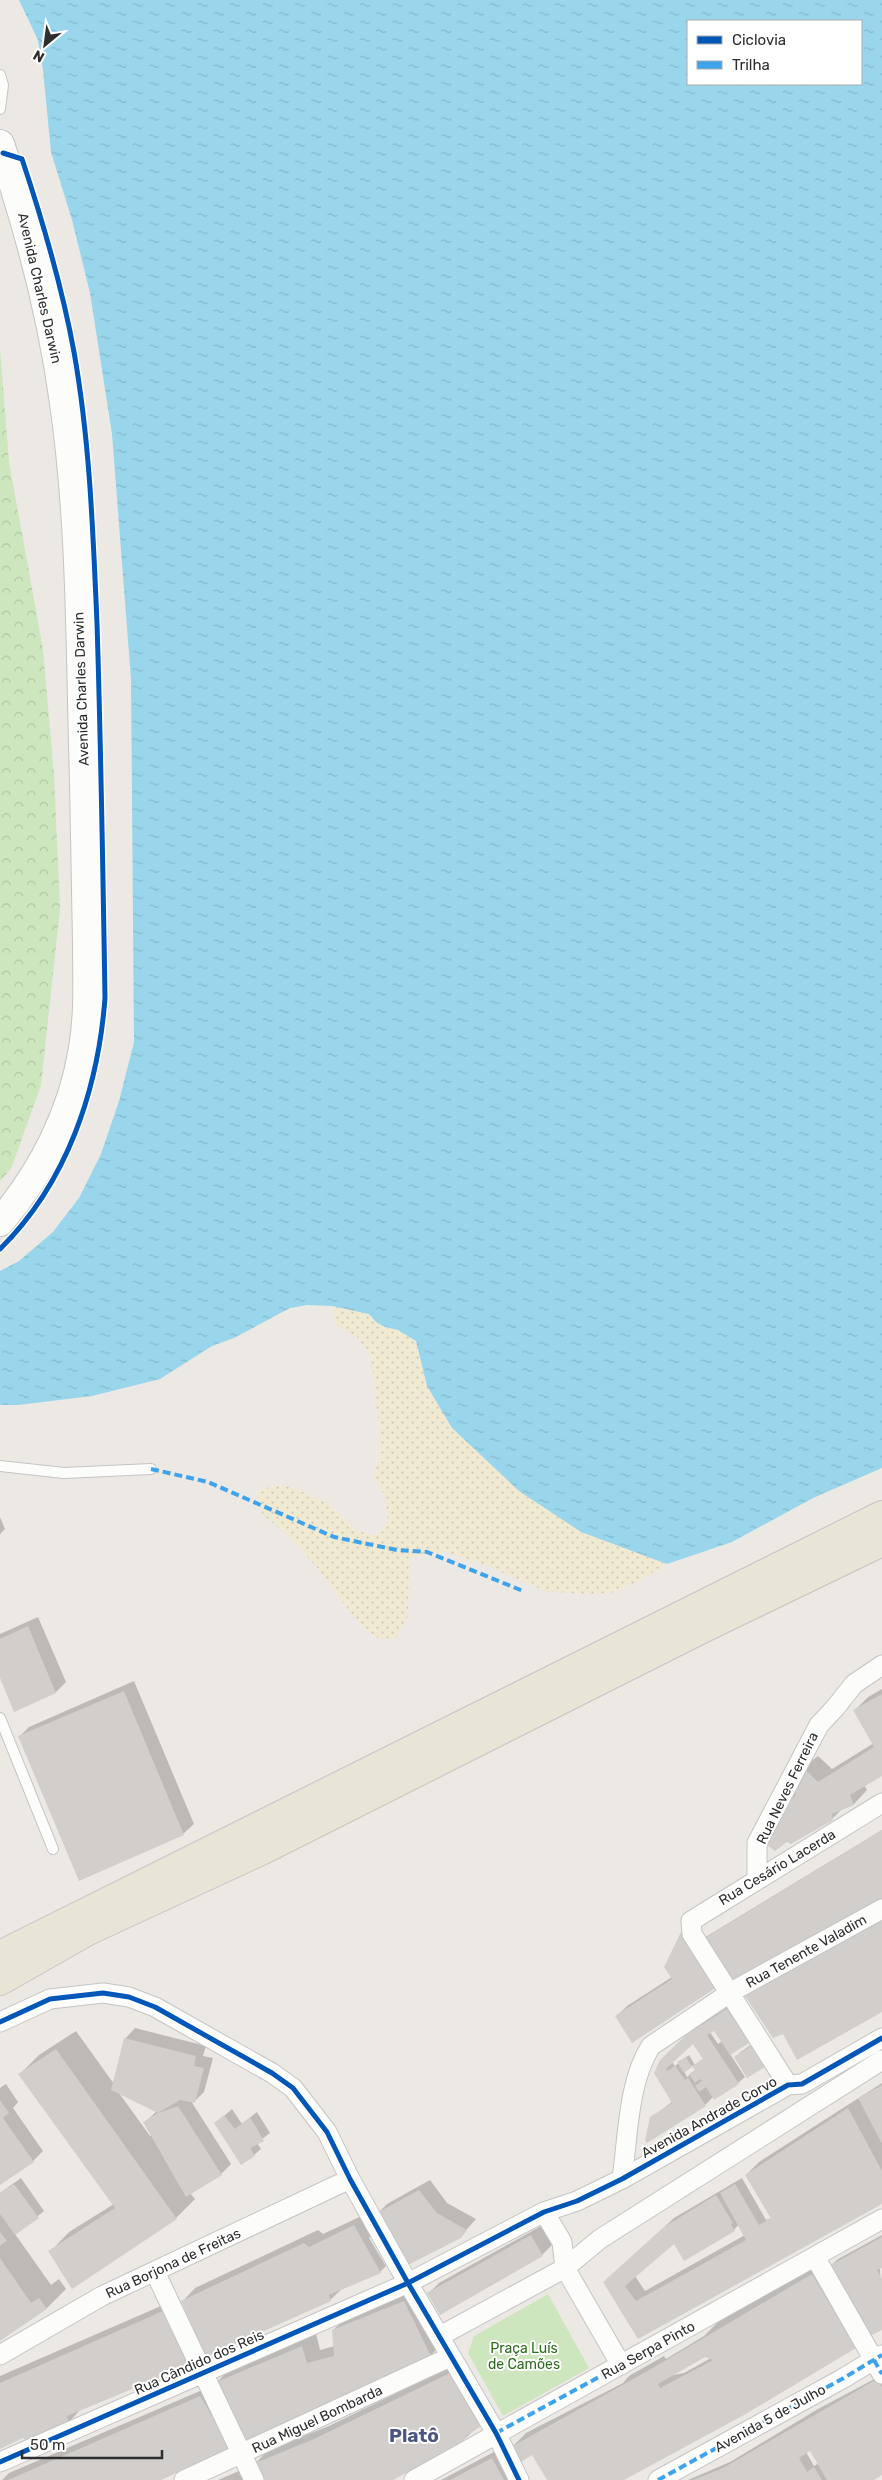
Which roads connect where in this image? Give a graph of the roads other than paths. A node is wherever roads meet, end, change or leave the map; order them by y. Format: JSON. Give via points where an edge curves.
{"nodes":[{"id":1,"x":0,"y":75,"type":"edge"},
{"id":2,"x":0,"y":109,"type":"edge"},
{"id":3,"x":0,"y":144,"type":"edge"},
{"id":4,"x":0,"y":1222,"type":"edge"},
{"id":5,"x":0,"y":1466,"type":"edge"},
{"id":6,"x":151,"y":1469,"type":"dead end"},
{"id":7,"x":882,"y":1515,"type":"edge"},
{"id":8,"x":882,"y":1542,"type":"edge"},
{"id":9,"x":882,"y":1665,"type":"edge"},
{"id":10,"x":0,"y":1718,"type":"edge"},
{"id":11,"x":882,"y":1803,"type":"edge"},
{"id":12,"x":53,"y":1849,"type":"dead end"},
{"id":13,"x":757,"y":1879,"type":"junction"},
{"id":14,"x":882,"y":1909,"type":"edge"},
{"id":15,"x":0,"y":1955,"type":"edge"},
{"id":16,"x":0,"y":1981,"type":"edge"},
{"id":17,"x":731,"y":1992,"type":"junction"},
{"id":18,"x":0,"y":2022,"type":"edge"},
{"id":19,"x":882,"y":2038,"type":"edge"},
{"id":20,"x":882,"y":2060,"type":"edge"},
{"id":21,"x":788,"y":2085,"type":"junction"},
{"id":22,"x":622,"y":2179,"type":"junction"},
{"id":23,"x":350,"y":2180,"type":"junction"},
{"id":24,"x":544,"y":2212,"type":"junction"},
{"id":25,"x":882,"y":2219,"type":"edge"},
{"id":26,"x":814,"y":2257,"type":"junction"},
{"id":27,"x":565,"y":2268,"type":"junction"},
{"id":28,"x":155,"y":2272,"type":"junction"},
{"id":29,"x":408,"y":2283,"type":"junction"},
{"id":30,"x":440,"y":2336,"type":"junction"},
{"id":31,"x":0,"y":2354,"type":"edge"},
{"id":32,"x":450,"y":2357,"type":"junction"},
{"id":33,"x":879,"y":2363,"type":"edge"},
{"id":34,"x":621,"y":2365,"type":"junction"},
{"id":35,"x":203,"y":2372,"type":"junction"},
{"id":36,"x":496,"y":2433,"type":"junction"},
{"id":37,"x":240,"y":2455,"type":"junction"},
{"id":38,"x":0,"y":2462,"type":"edge"},
{"id":39,"x":184,"y":2480,"type":"edge"},
{"id":40,"x":254,"y":2480,"type":"edge"},
{"id":41,"x":414,"y":2480,"type":"edge"},
{"id":42,"x":519,"y":2480,"type":"edge"},
{"id":43,"x":658,"y":2480,"type":"edge"}],
"edges":[{"from":1,"to":2,"type":"lane","via":[[4,85]]},
{"from":3,"to":4,"type":"main road","name":"Avenida Charles Darwin","via":[[31,243],[49,316],[65,406],[76,512],[87,1015],[74,1091],[60,1126],[37,1172]]},
{"from":5,"to":6,"type":"lane","via":[[64,1473]]},
{"from":7,"to":15,"type":"main road"},
{"from":8,"to":16,"type":"main road","via":[[279,1842],[88,1931]]},
{"from":9,"to":13,"type":"street","name":"Rua Neves Ferreira","via":[[854,1684],[819,1724],[757,1843]]},
{"from":10,"to":12,"type":"lane"},
{"from":11,"to":13,"type":"street","name":"Rua Cesário Lacerda"},
{"from":13,"to":17,"type":"street","name":"Rua Cesário Lacerda","via":[[691,1921],[692,1934]]},
{"from":14,"to":17,"type":"street","name":"Rua Tenente Valadim"},
{"from":17,"to":21,"type":"street"},
{"from":17,"to":22,"type":"street","name":"Rua Tenente Valadim","via":[[660,2038],[644,2056],[636,2078]]},
{"from":18,"to":23,"type":"street","via":[[50,1999],[74,1995],[103,1993],[129,1997],[155,2007],[294,2088],[328,2132]]},
{"from":19,"to":21,"type":"street","name":"Avenida Andrade Corvo","via":[[802,2084]]},
{"from":20,"to":27,"type":"street","via":[[600,2239]]},
{"from":21,"to":22,"type":"street","name":"Avenida Andrade Corvo"},
{"from":22,"to":24,"type":"street","name":"Avenida Andrade Corvo","via":[[577,2201]]},
{"from":23,"to":28,"type":"street","name":"Rua Borjona de Freitas"},
{"from":23,"to":29,"type":"street"},
{"from":24,"to":27,"type":"street","via":[[562,2242]]},
{"from":24,"to":29,"type":"street","name":"Rua Cândido dos Reis"},
{"from":25,"to":26,"type":"street","name":"Rua Serpa Pinto"},
{"from":26,"to":33,"type":"street"},
{"from":26,"to":34,"type":"street","name":"Rua Serpa Pinto"},
{"from":27,"to":30,"type":"street"},
{"from":27,"to":34,"type":"street"},
{"from":28,"to":31,"type":"street","name":"Rua Borjona de Freitas","via":[[102,2296]]},
{"from":28,"to":35,"type":"street"},
{"from":29,"to":30,"type":"street"},
{"from":29,"to":35,"type":"street","name":"Rua Cândido dos Reis"},
{"from":30,"to":32,"type":"street"},
{"from":32,"to":36,"type":"street"},
{"from":32,"to":37,"type":"street","name":"Rua Miguel Bombarda"},
{"from":33,"to":43,"type":"street","name":"Avenida 5 de Julho"},
{"from":34,"to":36,"type":"street","name":"Rua Serpa Pinto"},
{"from":35,"to":37,"type":"street"},
{"from":35,"to":38,"type":"street","name":"Rua Cândido dos Reis"},
{"from":36,"to":41,"type":"street","name":"Rua Serpa Pinto"},
{"from":36,"to":42,"type":"street"},
{"from":37,"to":39,"type":"street","name":"Rua Miguel Bombarda"},
{"from":37,"to":40,"type":"street"}]}
